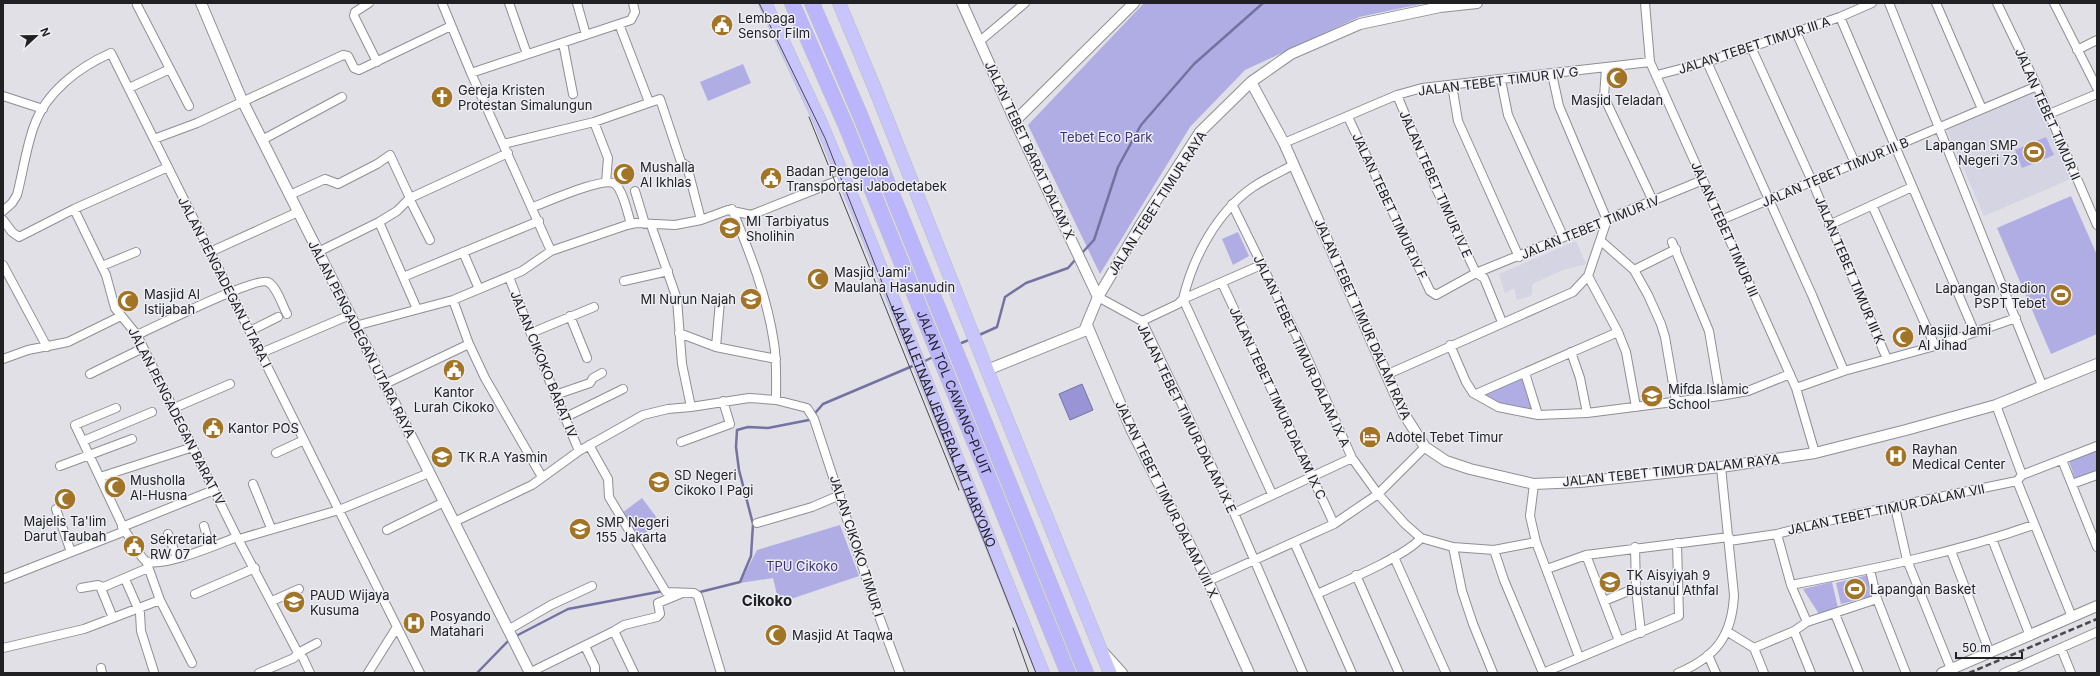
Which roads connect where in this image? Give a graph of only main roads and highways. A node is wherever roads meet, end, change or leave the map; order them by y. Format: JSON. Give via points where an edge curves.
{"nodes":[{"id":1,"x":765,"y":3,"type":"edge"},
{"id":2,"x":792,"y":3,"type":"edge"},
{"id":3,"x":812,"y":3,"type":"edge"},
{"id":4,"x":839,"y":3,"type":"edge"},
{"id":5,"x":1044,"y":673,"type":"edge"},
{"id":6,"x":1068,"y":673,"type":"edge"},
{"id":7,"x":1086,"y":673,"type":"edge"},
{"id":8,"x":1110,"y":673,"type":"edge"}],
"edges":[{"from":1,"to":5,"type":"highway","name":"JALAN LETNAN JENDERAL MT HARYONO","via":[[844,178]]},
{"from":2,"to":6,"type":"highway","name":"JALAN TOL CAWANG–PLUIT","via":[[846,126]]},
{"from":3,"to":7,"type":"highway","name":"JALAN TOL CAWANG–PLUIT","via":[[860,115]]},
{"from":4,"to":8,"type":"highway"}]}
